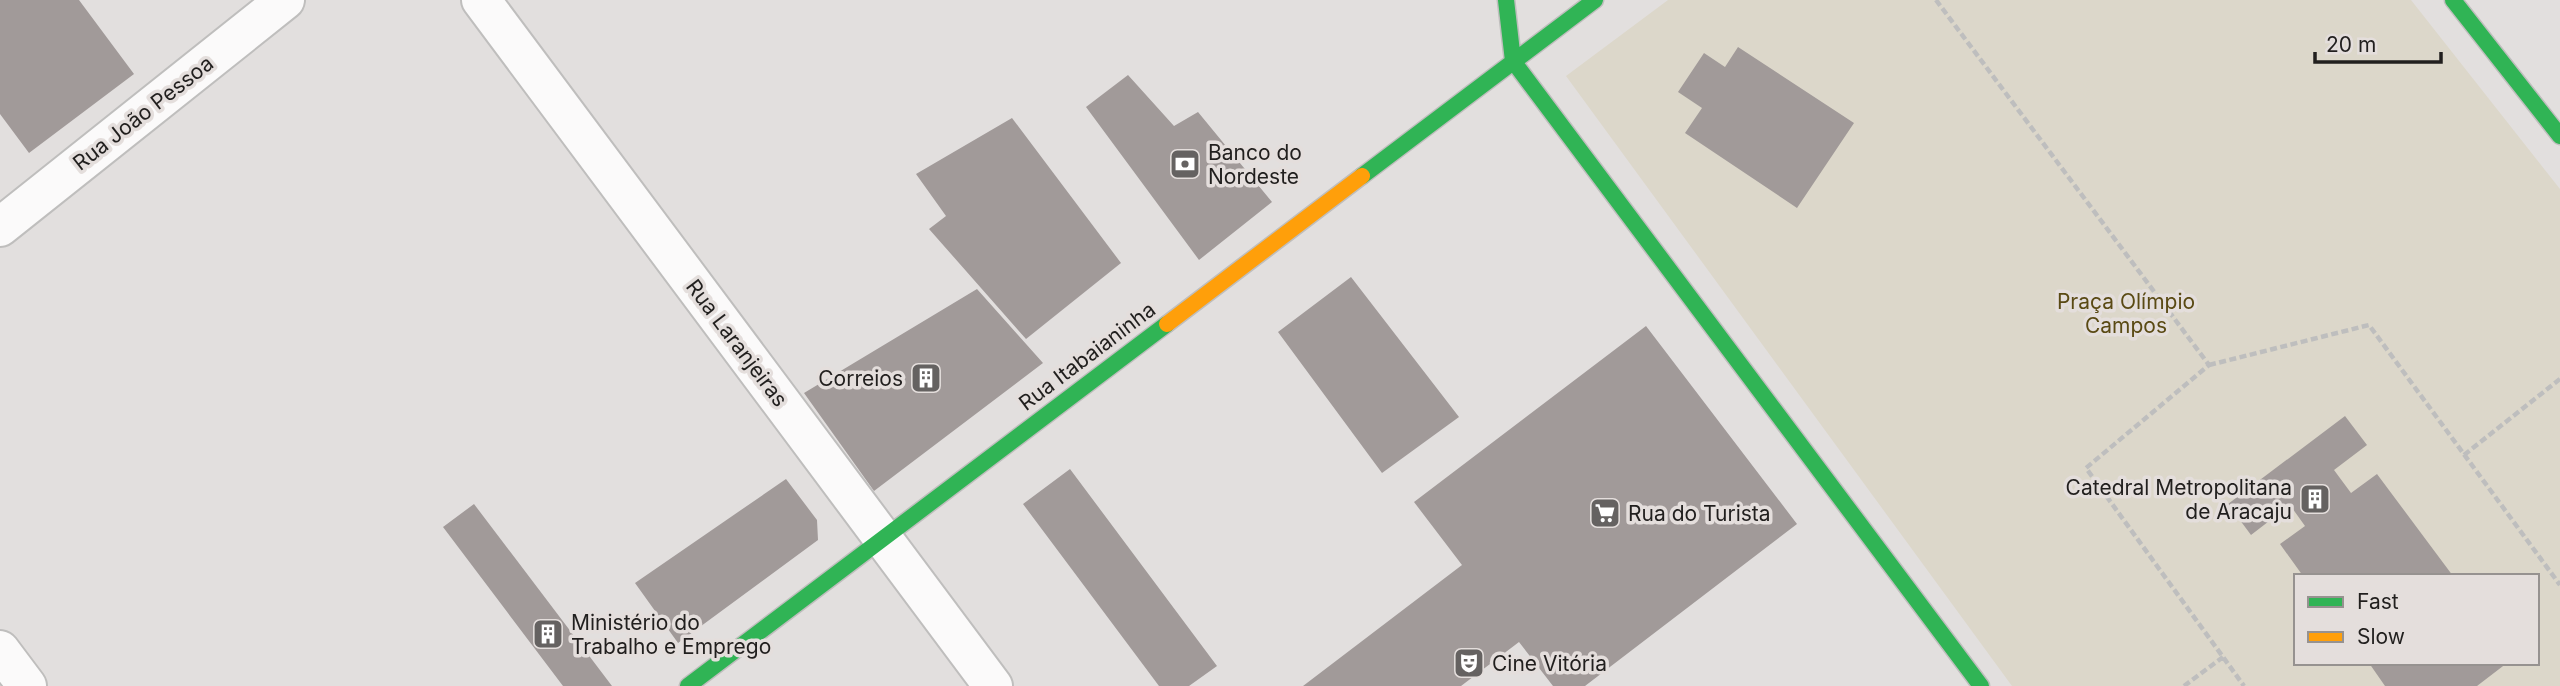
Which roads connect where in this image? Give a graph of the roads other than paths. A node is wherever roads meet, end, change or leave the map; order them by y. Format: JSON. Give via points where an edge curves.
{"nodes":[{"id":1,"x":285,"y":0,"type":"edge"},
{"id":2,"x":481,"y":0,"type":"edge"},
{"id":3,"x":1506,"y":0,"type":"edge"},
{"id":4,"x":1595,"y":0,"type":"edge"},
{"id":5,"x":2453,"y":0,"type":"edge"},
{"id":6,"x":1513,"y":61,"type":"junction"},
{"id":7,"x":2560,"y":136,"type":"edge"},
{"id":8,"x":0,"y":227,"type":"edge"},
{"id":9,"x":882,"y":537,"type":"junction"},
{"id":10,"x":0,"y":650,"type":"edge"},
{"id":11,"x":27,"y":686,"type":"edge"},
{"id":12,"x":688,"y":686,"type":"edge"},
{"id":13,"x":993,"y":686,"type":"edge"},
{"id":14,"x":1981,"y":686,"type":"edge"}],
"edges":[{"from":1,"to":8,"type":"street","name":"Rua João Pessoa"},
{"from":2,"to":9,"type":"street","name":"Rua Laranjeiras"},
{"from":3,"to":6,"type":"main road"},
{"from":4,"to":6,"type":"main road","name":"Rua Itabaianinha"},
{"from":5,"to":7,"type":"main road"},
{"from":6,"to":9,"type":"main road","name":"Rua Itabaianinha"},
{"from":6,"to":14,"type":"main road"},
{"from":9,"to":12,"type":"main road","name":"Rua Itabaianinha"},
{"from":9,"to":13,"type":"street","name":"Rua Laranjeiras"},
{"from":10,"to":11,"type":"street"}]}
